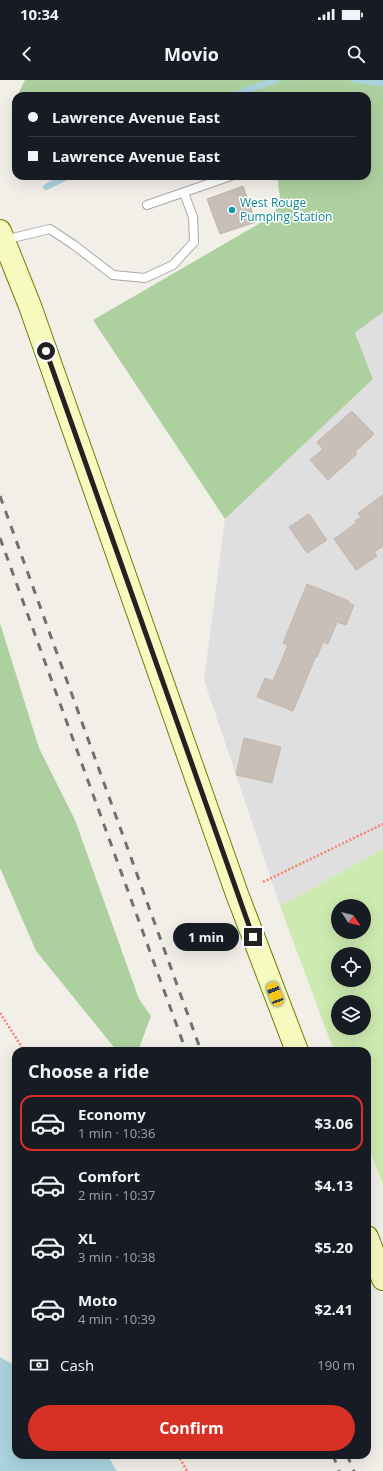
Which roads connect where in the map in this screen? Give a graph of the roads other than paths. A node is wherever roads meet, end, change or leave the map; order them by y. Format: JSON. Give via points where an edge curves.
{"nodes":[{"id":1,"x":220,"y":180,"type":"edge"},
{"id":2,"x":184,"y":193,"type":"junction"},
{"id":3,"x":147,"y":205,"type":"dead end"},
{"id":4,"x":2,"y":236,"type":"edge"},
{"id":5,"x":295,"y":1047,"type":"edge"},
{"id":6,"x":371,"y":1248,"type":"edge"},
{"id":7,"x":383,"y":1279,"type":"edge"}],
"edges":[{"from":1,"to":2,"type":"lane"},
{"from":2,"to":3,"type":"lane"},
{"from":2,"to":4,"type":"lane","via":[[193,217],[194,242],[174,265],[145,278],[113,275],[50,229]]},
{"from":4,"to":5,"type":"street","via":[[30,306],[234,887]]},
{"from":6,"to":7,"type":"street"}]}
